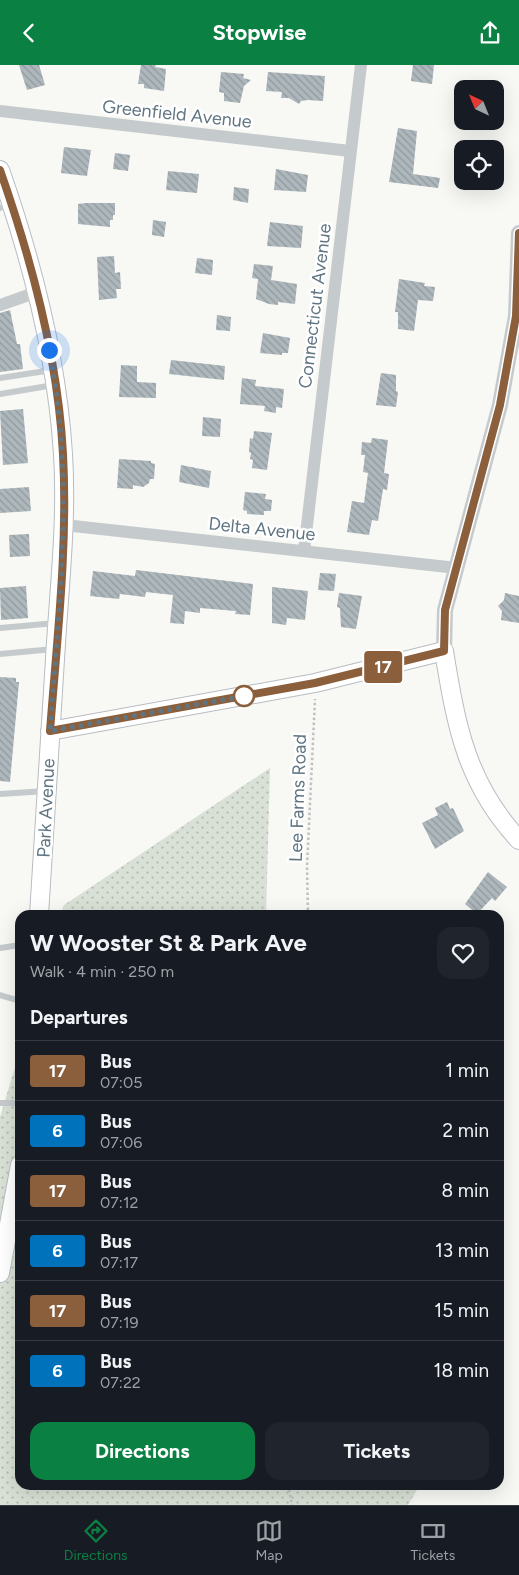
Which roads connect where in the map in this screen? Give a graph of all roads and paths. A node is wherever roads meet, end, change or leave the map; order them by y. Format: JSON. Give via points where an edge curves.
{"nodes":[{"id":1,"x":361,"y":65,"type":"edge"},
{"id":2,"x":0,"y":111,"type":"edge"},
{"id":3,"x":350,"y":151,"type":"junction"},
{"id":4,"x":0,"y":170,"type":"edge"},
{"id":5,"x":6,"y":205,"type":"edge"},
{"id":6,"x":519,"y":233,"type":"edge"},
{"id":7,"x":37,"y":292,"type":"junction"},
{"id":8,"x":0,"y":305,"type":"edge"},
{"id":9,"x":54,"y":377,"type":"junction"},
{"id":10,"x":0,"y":378,"type":"edge"},
{"id":11,"x":0,"y":394,"type":"edge"},
{"id":12,"x":64,"y":525,"type":"junction"},
{"id":13,"x":304,"y":551,"type":"junction"},
{"id":14,"x":457,"y":568,"type":"junction"},
{"id":15,"x":58,"y":623,"type":"junction"},
{"id":16,"x":0,"y":628,"type":"edge"},
{"id":17,"x":56,"y":649,"type":"junction"},
{"id":18,"x":444,"y":651,"type":"junction"},
{"id":19,"x":0,"y":654,"type":"edge"},
{"id":20,"x":315,"y":683,"type":"junction"},
{"id":21,"x":50,"y":731,"type":"junction"},
{"id":22,"x":47,"y":791,"type":"junction"},
{"id":23,"x":0,"y":794,"type":"edge"},
{"id":24,"x":519,"y":840,"type":"edge"},
{"id":25,"x":39,"y":910,"type":"edge"},
{"id":26,"x":308,"y":910,"type":"edge"},
{"id":27,"x":15,"y":946,"type":"edge"},
{"id":28,"x":0,"y":948,"type":"edge"},
{"id":29,"x":0,"y":995,"type":"edge"},
{"id":30,"x":15,"y":1000,"type":"edge"},
{"id":31,"x":0,"y":1103,"type":"edge"},
{"id":32,"x":15,"y":1103,"type":"edge"},
{"id":33,"x":15,"y":1186,"type":"edge"},
{"id":34,"x":0,"y":1273,"type":"edge"},
{"id":35,"x":289,"y":1490,"type":"edge"},
{"id":36,"x":292,"y":1505,"type":"edge"}],
"edges":[{"from":1,"to":3,"type":"street","name":"Connecticut Avenue"},
{"from":2,"to":3,"type":"street","name":"Greenfield Avenue"},
{"from":3,"to":13,"type":"street","name":"Connecticut Avenue"},
{"from":4,"to":5,"type":"main road","name":"Park Avenue"},
{"from":5,"to":7,"type":"main road","name":"Park Avenue"},
{"from":6,"to":14,"type":"street","via":[[516,316],[500,405]]},
{"from":7,"to":8,"type":"street"},
{"from":7,"to":9,"type":"main road","name":"Park Avenue"},
{"from":9,"to":10,"type":"lane"},
{"from":9,"to":11,"type":"lane"},
{"from":9,"to":12,"type":"main road","name":"Park Avenue","via":[[63,453]]},
{"from":12,"to":13,"type":"street","name":"Delta Avenue"},
{"from":12,"to":15,"type":"main road","name":"Park Avenue"},
{"from":13,"to":14,"type":"street","name":"Delta Avenue"},
{"from":14,"to":18,"type":"street","via":[[445,610]]},
{"from":15,"to":16,"type":"lane"},
{"from":15,"to":17,"type":"main road","name":"Park Avenue"},
{"from":17,"to":19,"type":"lane"},
{"from":17,"to":21,"type":"main road","name":"Park Avenue"},
{"from":18,"to":20,"type":"main road"},
{"from":18,"to":24,"type":"main road","via":[[453,708],[466,753],[483,794]]},
{"from":20,"to":21,"type":"main road"},
{"from":20,"to":26,"type":"path","name":"Lee Farms Road"},
{"from":21,"to":22,"type":"main road","name":"Park Avenue"},
{"from":22,"to":23,"type":"lane"},
{"from":22,"to":25,"type":"main road","name":"Park Avenue"},
{"from":27,"to":28,"type":"lane"},
{"from":29,"to":30,"type":"lane"},
{"from":31,"to":32,"type":"lane"},
{"from":33,"to":34,"type":"main road"},
{"from":35,"to":36,"type":"path"}]}
